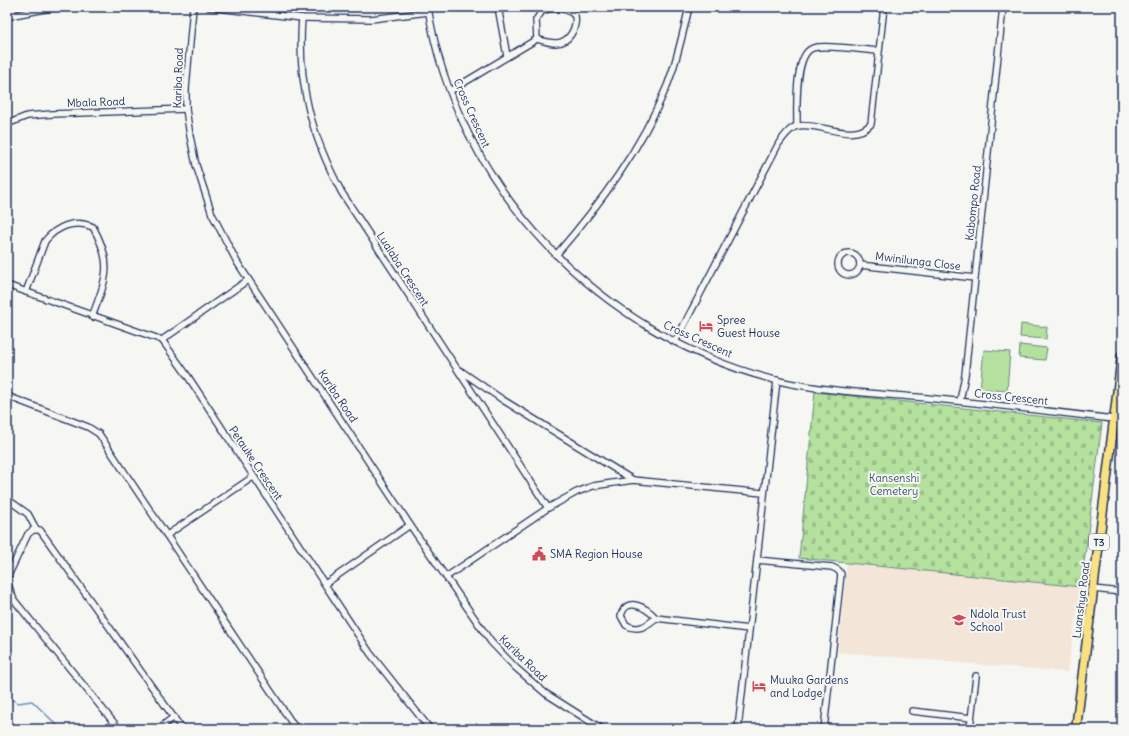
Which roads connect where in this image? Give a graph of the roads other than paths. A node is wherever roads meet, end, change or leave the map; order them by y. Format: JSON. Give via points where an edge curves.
{"nodes":[{"id":1,"x":12,"y":7,"type":"edge"},
{"id":2,"x":56,"y":7,"type":"edge"},
{"id":3,"x":193,"y":7,"type":"edge"},
{"id":4,"x":210,"y":7,"type":"edge"},
{"id":5,"x":498,"y":7,"type":"edge"},
{"id":6,"x":689,"y":7,"type":"edge"},
{"id":7,"x":884,"y":7,"type":"edge"},
{"id":8,"x":1003,"y":7,"type":"edge"},
{"id":9,"x":428,"y":9,"type":"edge"},
{"id":10,"x":14,"y":15,"type":"junction"},
{"id":11,"x":7,"y":18,"type":"edge"},
{"id":12,"x":302,"y":18,"type":"junction"},
{"id":13,"x":537,"y":39,"type":"junction"},
{"id":14,"x":878,"y":51,"type":"junction"},
{"id":15,"x":508,"y":56,"type":"junction"},
{"id":16,"x":450,"y":91,"type":"junction"},
{"id":17,"x":186,"y":109,"type":"junction"},
{"id":18,"x":7,"y":124,"type":"edge"},
{"id":19,"x":797,"y":126,"type":"junction"},
{"id":20,"x":556,"y":255,"type":"junction"},
{"id":21,"x":860,"y":265,"type":"dead end"},
{"id":22,"x":975,"y":278,"type":"junction"},
{"id":23,"x":248,"y":280,"type":"junction"},
{"id":24,"x":7,"y":285,"type":"edge"},
{"id":25,"x":26,"y":292,"type":"junction"},
{"id":26,"x":92,"y":317,"type":"junction"},
{"id":27,"x":162,"y":340,"type":"junction"},
{"id":28,"x":675,"y":342,"type":"junction"},
{"id":29,"x":1122,"y":355,"type":"edge"},
{"id":30,"x":455,"y":366,"type":"junction"},
{"id":31,"x":777,"y":380,"type":"junction"},
{"id":32,"x":483,"y":387,"type":"junction"},
{"id":33,"x":474,"y":394,"type":"junction"},
{"id":34,"x":7,"y":396,"type":"edge"},
{"id":35,"x":960,"y":401,"type":"junction"},
{"id":36,"x":1114,"y":419,"type":"junction"},
{"id":37,"x":253,"y":477,"type":"junction"},
{"id":38,"x":632,"y":480,"type":"junction"},
{"id":39,"x":764,"y":493,"type":"junction"},
{"id":40,"x":7,"y":499,"type":"edge"},
{"id":41,"x":548,"y":508,"type":"junction"},
{"id":42,"x":410,"y":525,"type":"junction"},
{"id":43,"x":36,"y":529,"type":"junction"},
{"id":44,"x":167,"y":536,"type":"junction"},
{"id":45,"x":757,"y":560,"type":"junction"},
{"id":46,"x":446,"y":577,"type":"junction"},
{"id":47,"x":7,"y":578,"type":"edge"},
{"id":48,"x":7,"y":582,"type":"edge"},
{"id":49,"x":325,"y":584,"type":"junction"},
{"id":50,"x":1093,"y":589,"type":"junction"},
{"id":51,"x":1122,"y":592,"type":"edge"},
{"id":52,"x":656,"y":618,"type":"junction"},
{"id":53,"x":749,"y":629,"type":"junction"},
{"id":54,"x":976,"y":676,"type":"dead end"},
{"id":55,"x":912,"y":711,"type":"dead end"},
{"id":56,"x":174,"y":717,"type":"junction"},
{"id":57,"x":971,"y":718,"type":"junction"},
{"id":58,"x":119,"y":729,"type":"edge"},
{"id":59,"x":158,"y":729,"type":"edge"},
{"id":60,"x":182,"y":729,"type":"edge"},
{"id":61,"x":296,"y":729,"type":"edge"},
{"id":62,"x":430,"y":729,"type":"edge"},
{"id":63,"x":602,"y":729,"type":"edge"},
{"id":64,"x":738,"y":729,"type":"edge"},
{"id":65,"x":824,"y":729,"type":"edge"},
{"id":66,"x":970,"y":729,"type":"edge"},
{"id":67,"x":1076,"y":729,"type":"edge"}],
"edges":[{"from":1,"to":10,"type":"street"},
{"from":2,"to":10,"type":"street"},
{"from":3,"to":17,"type":"street","name":"Kariba Road"},
{"from":4,"to":12,"type":"street"},
{"from":5,"to":15,"type":"street"},
{"from":6,"to":20,"type":"street","via":[[667,85],[644,136],[600,203]]},
{"from":7,"to":14,"type":"street"},
{"from":8,"to":22,"type":"street","name":"Kabompo Road"},
{"from":9,"to":12,"type":"street","via":[[371,19]]},
{"from":9,"to":16,"type":"street","name":"Cross Crescent"},
{"from":10,"to":11,"type":"street"},
{"from":12,"to":30,"type":"street","name":"Lualaba Crescent","via":[[300,39],[303,85],[307,109],[322,154],[342,193]]},
{"from":13,"to":13,"type":"street","via":[[562,42],[574,29],[575,16],[571,11],[558,8],[542,11],[536,20]]},
{"from":13,"to":15,"type":"street"},
{"from":14,"to":19,"type":"street","via":[[825,47],[813,48],[806,52],[802,58],[798,83]]},
{"from":14,"to":19,"type":"street","via":[[873,114],[871,124],[866,129],[842,132]]},
{"from":15,"to":16,"type":"street"},
{"from":16,"to":20,"type":"street","name":"Cross Crescent","via":[[491,174],[533,230]]},
{"from":17,"to":18,"type":"street","name":"Mbala Road","via":[[27,116]]},
{"from":17,"to":23,"type":"street","name":"Kariba Road","via":[[196,165],[206,199],[222,236]]},
{"from":19,"to":28,"type":"street","via":[[787,132],[779,143]]},
{"from":20,"to":28,"type":"street","name":"Cross Crescent","via":[[604,298]]},
{"from":21,"to":22,"type":"street","name":"Mwinilunga Close"},
{"from":22,"to":35,"type":"street","name":"Kabompo Road"},
{"from":23,"to":27,"type":"street"},
{"from":23,"to":42,"type":"street","name":"Kariba Road"},
{"from":24,"to":25,"type":"street"},
{"from":25,"to":26,"type":"street"},
{"from":25,"to":26,"type":"street","via":[[45,241],[50,235],[55,230],[74,223],[84,223],[93,227],[107,261],[107,270]]},
{"from":26,"to":27,"type":"street"},
{"from":27,"to":37,"type":"street","name":"Petauke Crescent"},
{"from":28,"to":31,"type":"street","name":"Cross Crescent","via":[[726,364]]},
{"from":29,"to":36,"type":"highway","name":"Luanshya Road","number":"T3"},
{"from":30,"to":32,"type":"street"},
{"from":30,"to":33,"type":"street","name":"Lualaba Crescent"},
{"from":31,"to":35,"type":"street","name":"Cross Crescent","via":[[829,388]]},
{"from":31,"to":39,"type":"street"},
{"from":32,"to":33,"type":"street"},
{"from":32,"to":38,"type":"street"},
{"from":33,"to":41,"type":"street","name":"Lualaba Crescent"},
{"from":34,"to":44,"type":"street","via":[[96,432],[118,460]]},
{"from":35,"to":36,"type":"street","name":"Cross Crescent"},
{"from":36,"to":50,"type":"highway","name":"Luanshya Road","number":"T3"},
{"from":37,"to":44,"type":"street"},
{"from":37,"to":49,"type":"street","name":"Petauke Crescent"},
{"from":38,"to":39,"type":"street"},
{"from":38,"to":41,"type":"street","via":[[585,489]]},
{"from":39,"to":45,"type":"street"},
{"from":40,"to":43,"type":"street","via":[[28,514]]},
{"from":41,"to":46,"type":"street"},
{"from":42,"to":46,"type":"street","name":"Kariba Road"},
{"from":42,"to":49,"type":"street"},
{"from":43,"to":47,"type":"street","via":[[28,534]]},
{"from":43,"to":56,"type":"street","via":[[40,530],[89,602]]},
{"from":44,"to":61,"type":"street"},
{"from":45,"to":53,"type":"street"},
{"from":45,"to":65,"type":"street","via":[[832,567],[841,574]]},
{"from":46,"to":63,"type":"street","name":"Kariba Road","via":[[491,642],[516,668],[545,693]]},
{"from":48,"to":58,"type":"street","via":[[14,600]]},
{"from":49,"to":62,"type":"street","name":"Petauke Crescent","via":[[383,672]]},
{"from":50,"to":51,"type":"street"},
{"from":50,"to":67,"type":"highway","name":"Luanshya Road","number":"T3"},
{"from":52,"to":52,"type":"street","via":[[637,629],[626,625],[621,616],[622,610],[633,605],[646,608]]},
{"from":52,"to":53,"type":"street"},
{"from":53,"to":64,"type":"street"},
{"from":54,"to":57,"type":"street"},
{"from":55,"to":57,"type":"street"},
{"from":56,"to":59,"type":"street"},
{"from":56,"to":60,"type":"street"},
{"from":57,"to":66,"type":"street"}]}
